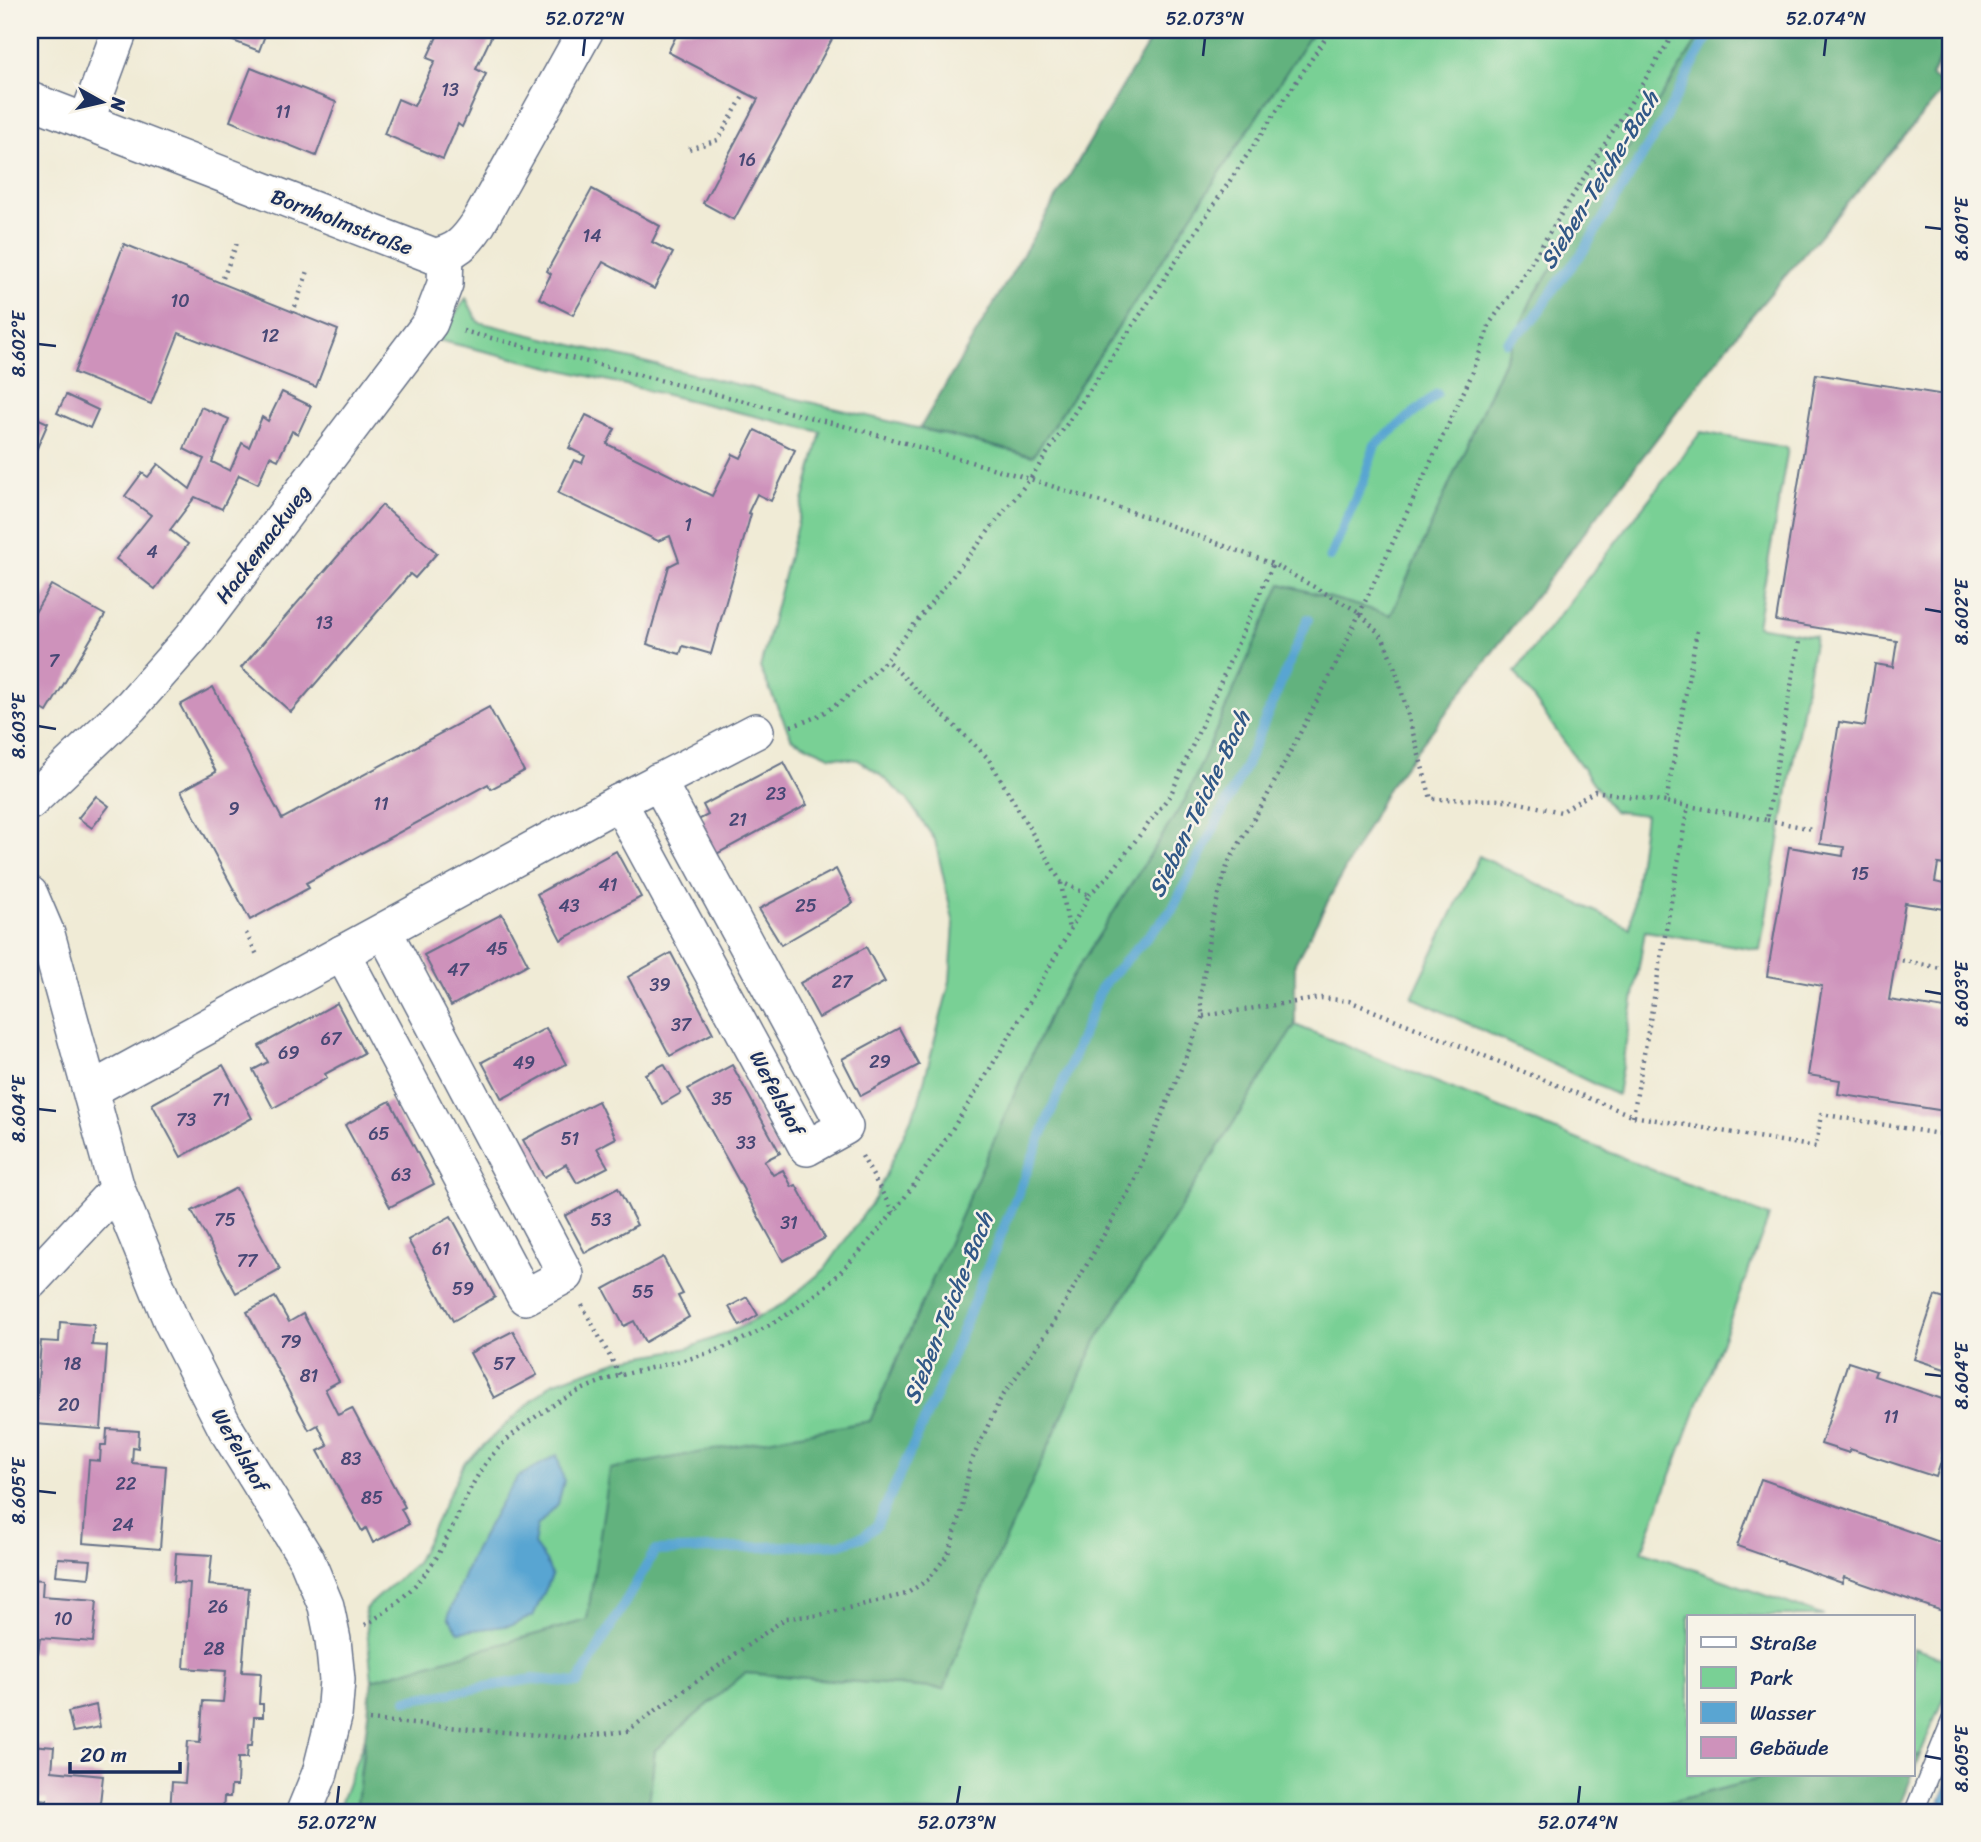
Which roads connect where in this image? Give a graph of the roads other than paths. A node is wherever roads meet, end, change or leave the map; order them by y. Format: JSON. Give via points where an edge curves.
{"nodes":[{"id":1,"x":120,"y":30,"type":"edge"},
{"id":2,"x":586,"y":30,"type":"edge"},
{"id":3,"x":30,"y":100,"type":"edge"},
{"id":4,"x":86,"y":122,"type":"junction"},
{"id":5,"x":446,"y":254,"type":"junction"},
{"id":6,"x":756,"y":731,"type":"road end"},
{"id":7,"x":658,"y":781,"type":"junction"},
{"id":8,"x":30,"y":802,"type":"edge"},
{"id":9,"x":619,"y":802,"type":"junction"},
{"id":10,"x":30,"y":894,"type":"edge"},
{"id":11,"x":384,"y":931,"type":"junction"},
{"id":12,"x":342,"y":953,"type":"junction"},
{"id":13,"x":91,"y":1090,"type":"junction"},
{"id":14,"x":117,"y":1189,"type":"junction"},
{"id":15,"x":30,"y":1282,"type":"edge"},
{"id":16,"x":1951,"y":1721,"type":"edge"},
{"id":17,"x":304,"y":1812,"type":"edge"},
{"id":18,"x":1914,"y":1812,"type":"edge"}],
"edges":[{"from":1,"to":4,"type":"street"},
{"from":2,"to":5,"type":"street","via":[[478,225],[460,247]]},
{"from":3,"to":4,"type":"street","name":"Bornholmstraße"},
{"from":4,"to":5,"type":"street","name":"Bornholmstraße","via":[[421,252]]},
{"from":5,"to":8,"type":"street","name":"Hackemackweg","via":[[445,284],[430,323],[192,637],[131,706]]},
{"from":6,"to":7,"type":"street"},
{"from":7,"to":9,"type":"street"},
{"from":7,"to":9,"type":"street","name":"Wefelshof","via":[[845,1127],[807,1148]]},
{"from":9,"to":11,"type":"street"},
{"from":10,"to":13,"type":"street","name":"Wefelshof","via":[[47,934]]},
{"from":11,"to":12,"type":"street"},
{"from":11,"to":12,"type":"street","via":[[566,1275],[525,1297]]},
{"from":12,"to":13,"type":"street"},
{"from":13,"to":14,"type":"street","name":"Wefelshof"},
{"from":14,"to":15,"type":"street"},
{"from":14,"to":17,"type":"street","name":"Wefelshof","via":[[172,1323],[226,1429],[307,1560],[326,1606],[337,1681],[334,1717],[320,1773]]},
{"from":16,"to":18,"type":"lane"}]}
